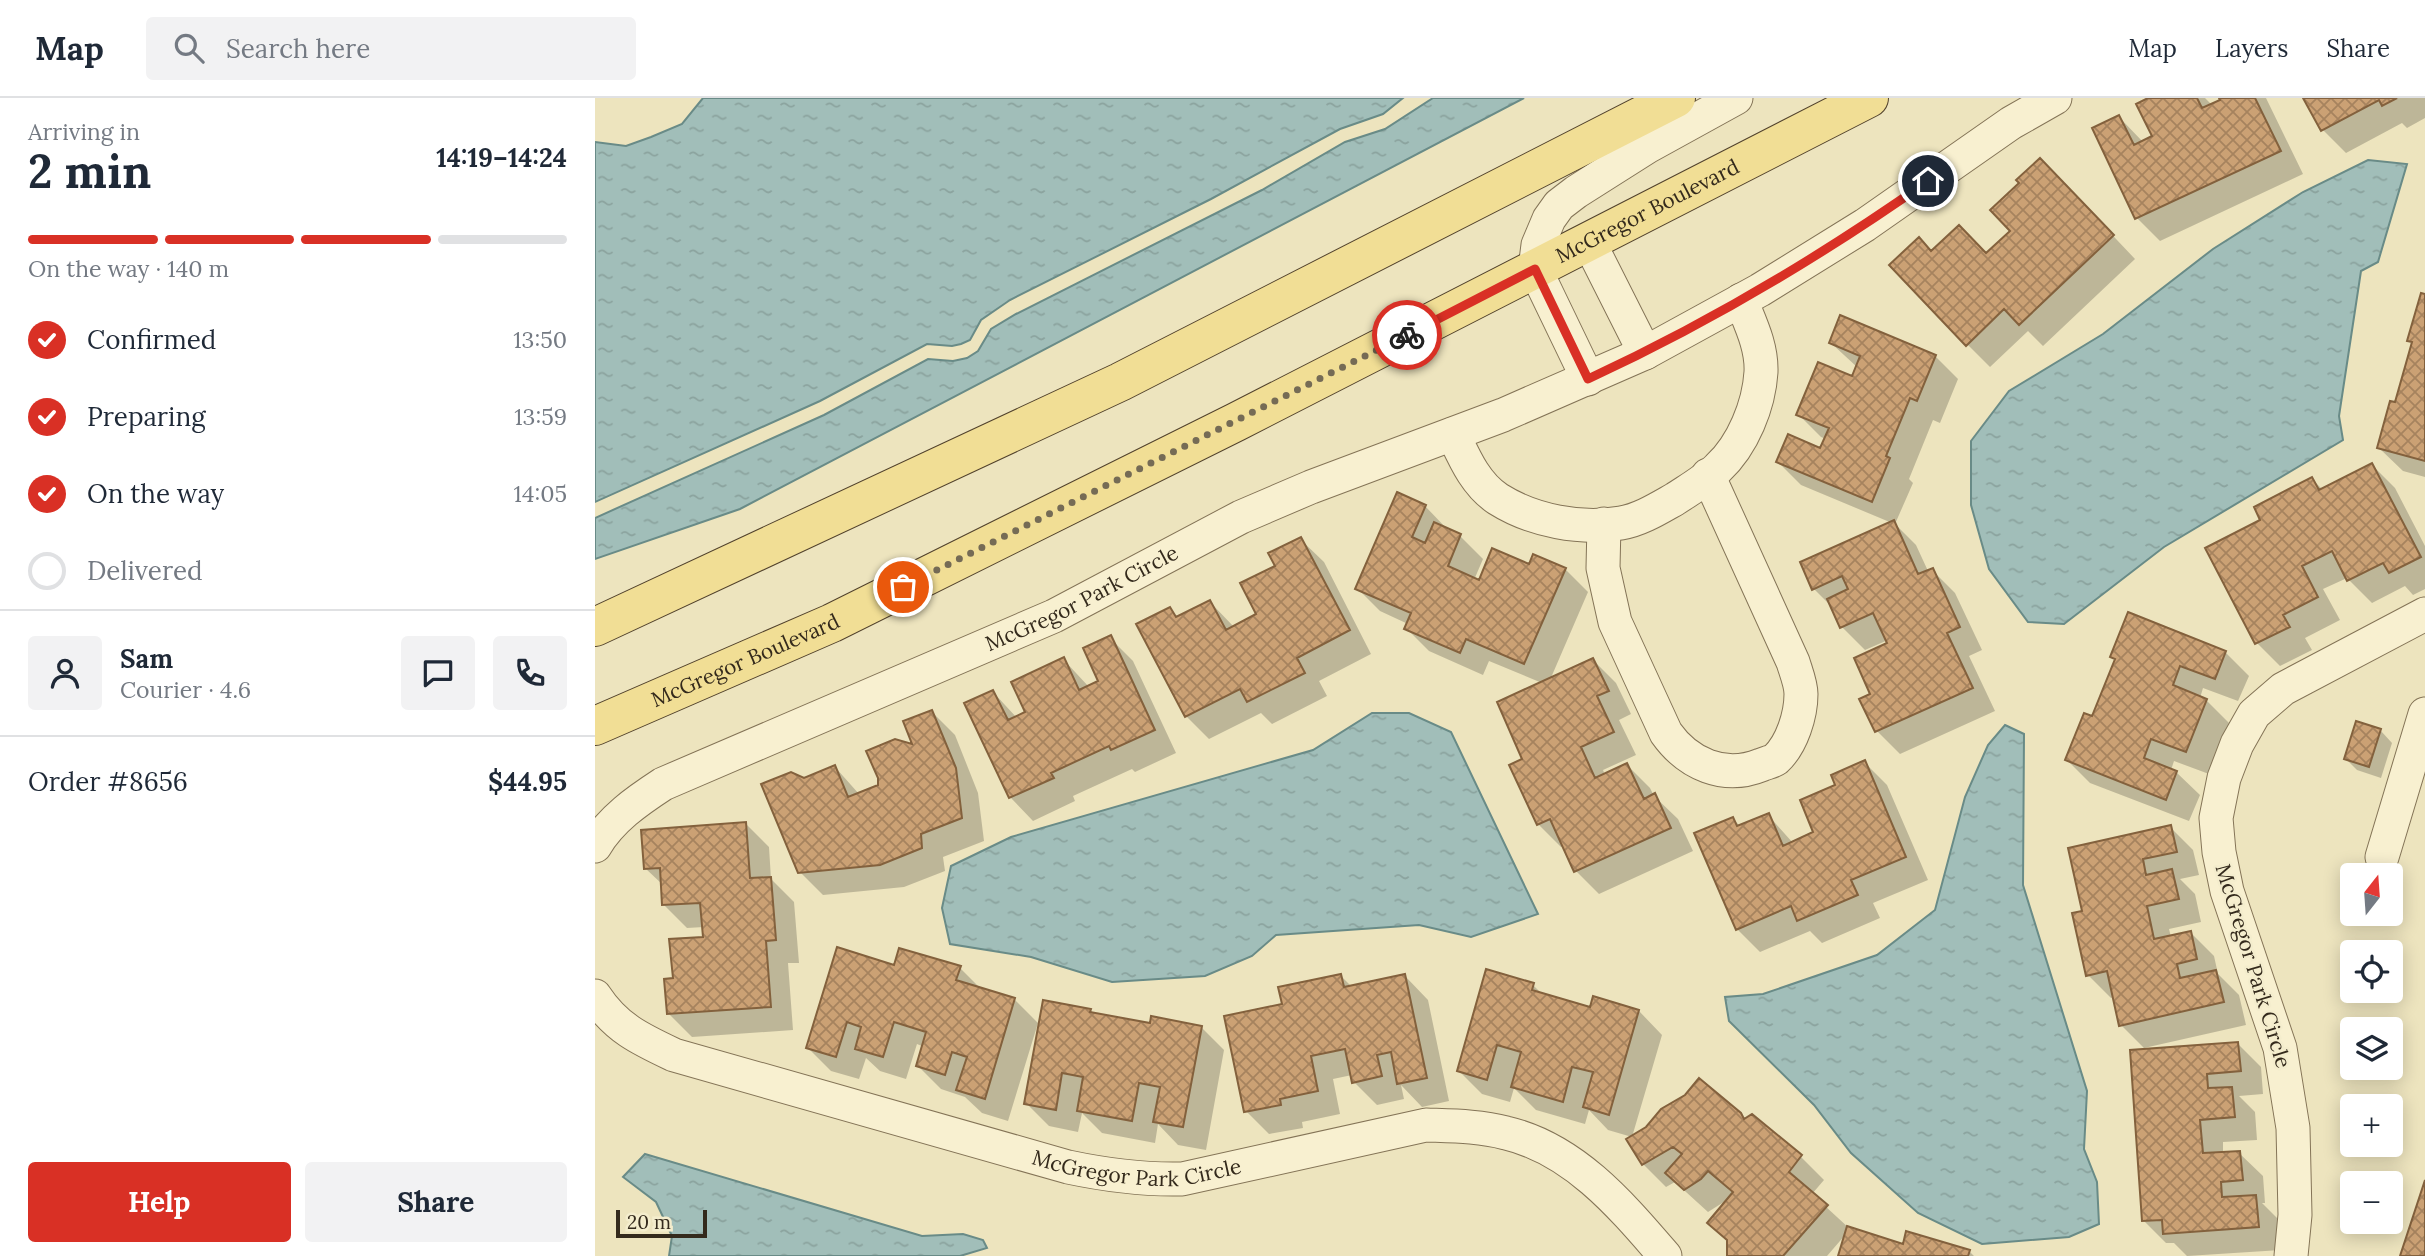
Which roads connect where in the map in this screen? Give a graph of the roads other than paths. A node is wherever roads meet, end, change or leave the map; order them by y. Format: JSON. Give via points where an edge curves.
{"nodes":[{"id":1,"x":1675,"y":98,"type":"edge"},
{"id":2,"x":1736,"y":98,"type":"edge"},
{"id":3,"x":1869,"y":98,"type":"edge"},
{"id":4,"x":2055,"y":98,"type":"edge"},
{"id":5,"x":1589,"y":242,"type":"junction"},
{"id":6,"x":1535,"y":269,"type":"junction"},
{"id":7,"x":1741,"y":300,"type":"junction"},
{"id":8,"x":1645,"y":353,"type":"junction"},
{"id":9,"x":1588,"y":379,"type":"junction"},
{"id":10,"x":1453,"y":434,"type":"junction"},
{"id":11,"x":1708,"y":475,"type":"junction"},
{"id":12,"x":1604,"y":524,"type":"junction"},
{"id":13,"x":2424,"y":617,"type":"edge"},
{"id":14,"x":595,"y":627,"type":"edge"},
{"id":15,"x":2425,"y":714,"type":"edge"},
{"id":16,"x":595,"y":726,"type":"edge"},
{"id":17,"x":595,"y":846,"type":"edge"},
{"id":18,"x":2382,"y":857,"type":"dead end"},
{"id":19,"x":595,"y":996,"type":"edge"},
{"id":20,"x":1665,"y":1256,"type":"edge"},
{"id":21,"x":2291,"y":1256,"type":"edge"}],
"edges":[{"from":1,"to":14,"type":"main road","via":[[1120,382]]},
{"from":2,"to":6,"type":"street","via":[[1647,147],[1559,205],[1541,237]]},
{"from":3,"to":5,"type":"main road","name":"McGregor Boulevard"},
{"from":4,"to":7,"type":"street","name":"McGregor Park Circle","via":[[2011,123],[1865,225]]},
{"from":5,"to":6,"type":"main road","name":"McGregor Boulevard"},
{"from":5,"to":8,"type":"street"},
{"from":6,"to":9,"type":"street"},
{"from":6,"to":16,"type":"main road","name":"McGregor Boulevard","via":[[832,623]]},
{"from":7,"to":8,"type":"street","name":"McGregor Park Circle"},
{"from":7,"to":11,"type":"street","via":[[1759,347],[1761,372],[1755,405],[1741,439]]},
{"from":8,"to":9,"type":"street","name":"McGregor Park Circle"},
{"from":9,"to":10,"type":"street","name":"McGregor Park Circle"},
{"from":10,"to":12,"type":"street","via":[[1473,474],[1496,498],[1553,522]]},
{"from":10,"to":17,"type":"street","name":"McGregor Park Circle","via":[[1241,517],[1054,616],[663,784],[632,804]]},
{"from":11,"to":12,"type":"street","via":[[1660,508],[1624,523]]},
{"from":11,"to":12,"type":"street","via":[[1793,662],[1801,691],[1799,716],[1775,760],[1750,769],[1724,771],[1700,764],[1678,749],[1666,733],[1615,622],[1603,568]]},
{"from":13,"to":21,"type":"street","name":"McGregor Park Circle","via":[[2283,689],[2254,714],[2224,778],[2216,818],[2219,852],[2227,891],[2280,1048],[2292,1117],[2296,1173]]},
{"from":15,"to":18,"type":"street"},
{"from":19,"to":20,"type":"street","name":"McGregor Park Circle","via":[[608,1015],[639,1039],[674,1055],[1108,1176],[1182,1179],[1426,1125],[1507,1133],[1539,1144],[1575,1165],[1615,1200]]}]}
